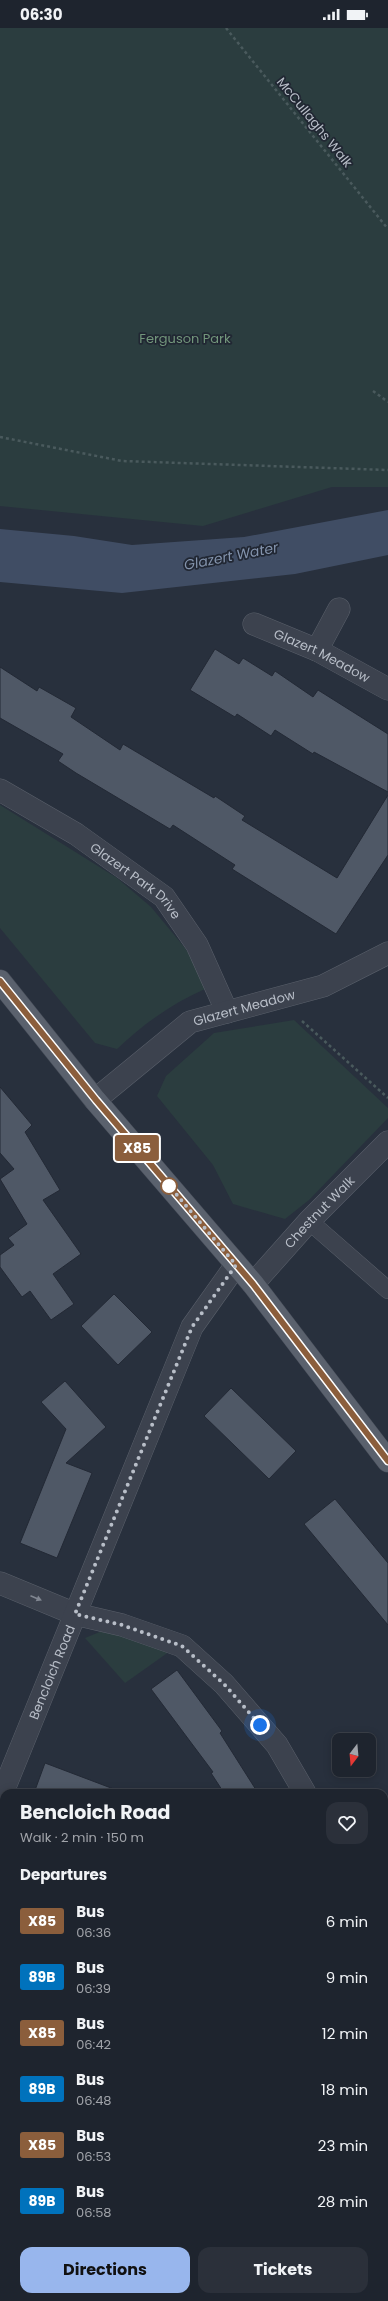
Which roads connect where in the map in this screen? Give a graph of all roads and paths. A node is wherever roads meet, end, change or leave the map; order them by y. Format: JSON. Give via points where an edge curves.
{"nodes":[{"id":1,"x":226,"y":28,"type":"edge"},
{"id":2,"x":388,"y":229,"type":"edge"},
{"id":3,"x":373,"y":391,"type":"dead end"},
{"id":4,"x":388,"y":402,"type":"edge"},
{"id":5,"x":0,"y":437,"type":"edge"},
{"id":6,"x":388,"y":470,"type":"edge"},
{"id":7,"x":339,"y":609,"type":"dead end"},
{"id":8,"x":254,"y":624,"type":"dead end"},
{"id":9,"x":318,"y":650,"type":"junction"},
{"id":10,"x":388,"y":689,"type":"edge"},
{"id":11,"x":0,"y":790,"type":"edge"},
{"id":12,"x":388,"y":953,"type":"edge"},
{"id":13,"x":0,"y":981,"type":"edge"},
{"id":14,"x":277,"y":999,"type":"junction"},
{"id":15,"x":227,"y":1012,"type":"junction"},
{"id":16,"x":388,"y":1098,"type":"edge"},
{"id":17,"x":96,"y":1100,"type":"junction"},
{"id":18,"x":388,"y":1142,"type":"edge"},
{"id":19,"x":309,"y":1222,"type":"junction"},
{"id":20,"x":236,"y":1265,"type":"junction"},
{"id":21,"x":253,"y":1284,"type":"junction"},
{"id":22,"x":388,"y":1290,"type":"edge"},
{"id":23,"x":388,"y":1461,"type":"edge"},
{"id":24,"x":0,"y":1583,"type":"edge"},
{"id":25,"x":75,"y":1614,"type":"junction"},
{"id":26,"x":4,"y":1789,"type":"edge"},
{"id":27,"x":303,"y":1789,"type":"edge"}],
"edges":[{"from":1,"to":2,"type":"path","name":"McCullaghs Walk"},
{"from":3,"to":4,"type":"path"},
{"from":5,"to":6,"type":"path","via":[[122,461]]},
{"from":7,"to":9,"type":"street"},
{"from":8,"to":9,"type":"street","name":"Glazert Meadow"},
{"from":9,"to":10,"type":"street","name":"Glazert Meadow"},
{"from":11,"to":15,"type":"street","name":"Glazert Park Drive","via":[[76,834],[164,897],[197,945]]},
{"from":12,"to":14,"type":"street","name":"Glazert Meadow","via":[[323,986]]},
{"from":13,"to":17,"type":"main road"},
{"from":14,"to":15,"type":"street","name":"Glazert Meadow"},
{"from":14,"to":16,"type":"path"},
{"from":15,"to":17,"type":"street","name":"Glazert Meadow","via":[[190,1022]]},
{"from":17,"to":20,"type":"main road"},
{"from":18,"to":19,"type":"street","name":"Chestnut Walk"},
{"from":19,"to":21,"type":"street","name":"Chestnut Walk"},
{"from":19,"to":22,"type":"lane"},
{"from":20,"to":21,"type":"main road"},
{"from":20,"to":25,"type":"street","name":"Bencloich Road","via":[[192,1327]]},
{"from":21,"to":23,"type":"main road"},
{"from":24,"to":25,"type":"street","one_way":true},
{"from":25,"to":26,"type":"street","name":"Bencloich Road"},
{"from":25,"to":27,"type":"street","via":[[122,1625],[182,1646],[224,1684],[277,1745]]}]}
